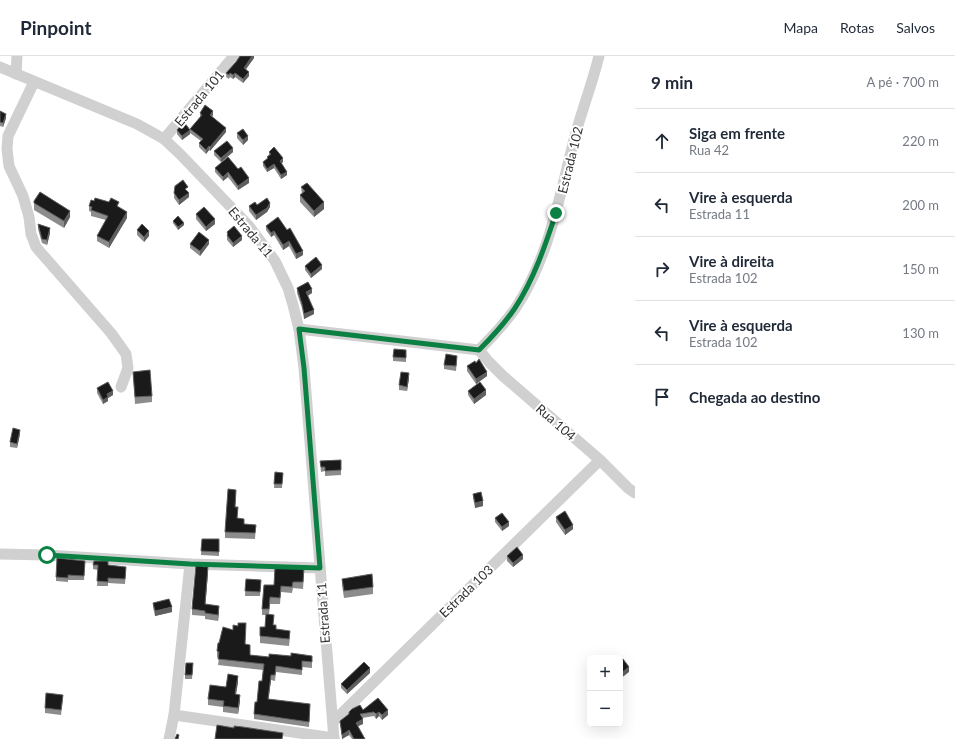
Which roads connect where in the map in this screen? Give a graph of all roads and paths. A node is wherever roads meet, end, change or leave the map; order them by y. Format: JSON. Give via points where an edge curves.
{"nodes":[{"id":1,"x":17,"y":56,"type":"edge"},
{"id":2,"x":234,"y":56,"type":"edge"},
{"id":3,"x":599,"y":56,"type":"edge"},
{"id":4,"x":0,"y":67,"type":"edge"},
{"id":5,"x":16,"y":74,"type":"junction"},
{"id":6,"x":34,"y":82,"type":"junction"},
{"id":7,"x":164,"y":139,"type":"junction"},
{"id":8,"x":299,"y":329,"type":"junction"},
{"id":9,"x":479,"y":350,"type":"junction"},
{"id":10,"x":121,"y":387,"type":"dead end"},
{"id":11,"x":600,"y":460,"type":"junction"},
{"id":12,"x":635,"y":493,"type":"edge"},
{"id":13,"x":0,"y":554,"type":"edge"},
{"id":14,"x":190,"y":564,"type":"junction"},
{"id":15,"x":320,"y":568,"type":"junction"},
{"id":16,"x":174,"y":715,"type":"junction"},
{"id":17,"x":332,"y":722,"type":"junction"},
{"id":18,"x":334,"y":738,"type":"edge"},
{"id":19,"x":169,"y":739,"type":"edge"}],
"edges":[{"from":1,"to":5,"type":"street"},
{"from":2,"to":7,"type":"street","name":"Estrada 101"},
{"from":3,"to":9,"type":"street","name":"Estrada 102","via":[[556,213],[532,279],[515,309]]},
{"from":4,"to":5,"type":"street","name":"Estrada 11"},
{"from":5,"to":6,"type":"street","name":"Estrada 11"},
{"from":6,"to":7,"type":"street","name":"Estrada 11","via":[[137,124]]},
{"from":6,"to":10,"type":"street","via":[[8,136],[9,166],[23,196],[36,247],[126,354],[128,368]]},
{"from":7,"to":8,"type":"street","name":"Estrada 11","via":[[249,226],[266,248],[288,288]]},
{"from":8,"to":9,"type":"street"},
{"from":8,"to":15,"type":"street","name":"Estrada 11"},
{"from":9,"to":11,"type":"street","name":"Rua 104","via":[[502,376]]},
{"from":11,"to":12,"type":"street","name":"Rua 104"},
{"from":11,"to":17,"type":"street","name":"Estrada 103"},
{"from":13,"to":14,"type":"street"},
{"from":14,"to":15,"type":"street"},
{"from":14,"to":16,"type":"street"},
{"from":15,"to":17,"type":"street","name":"Estrada 11"},
{"from":16,"to":18,"type":"street"},
{"from":16,"to":19,"type":"street"},
{"from":17,"to":18,"type":"street","name":"Estrada 11"}]}
